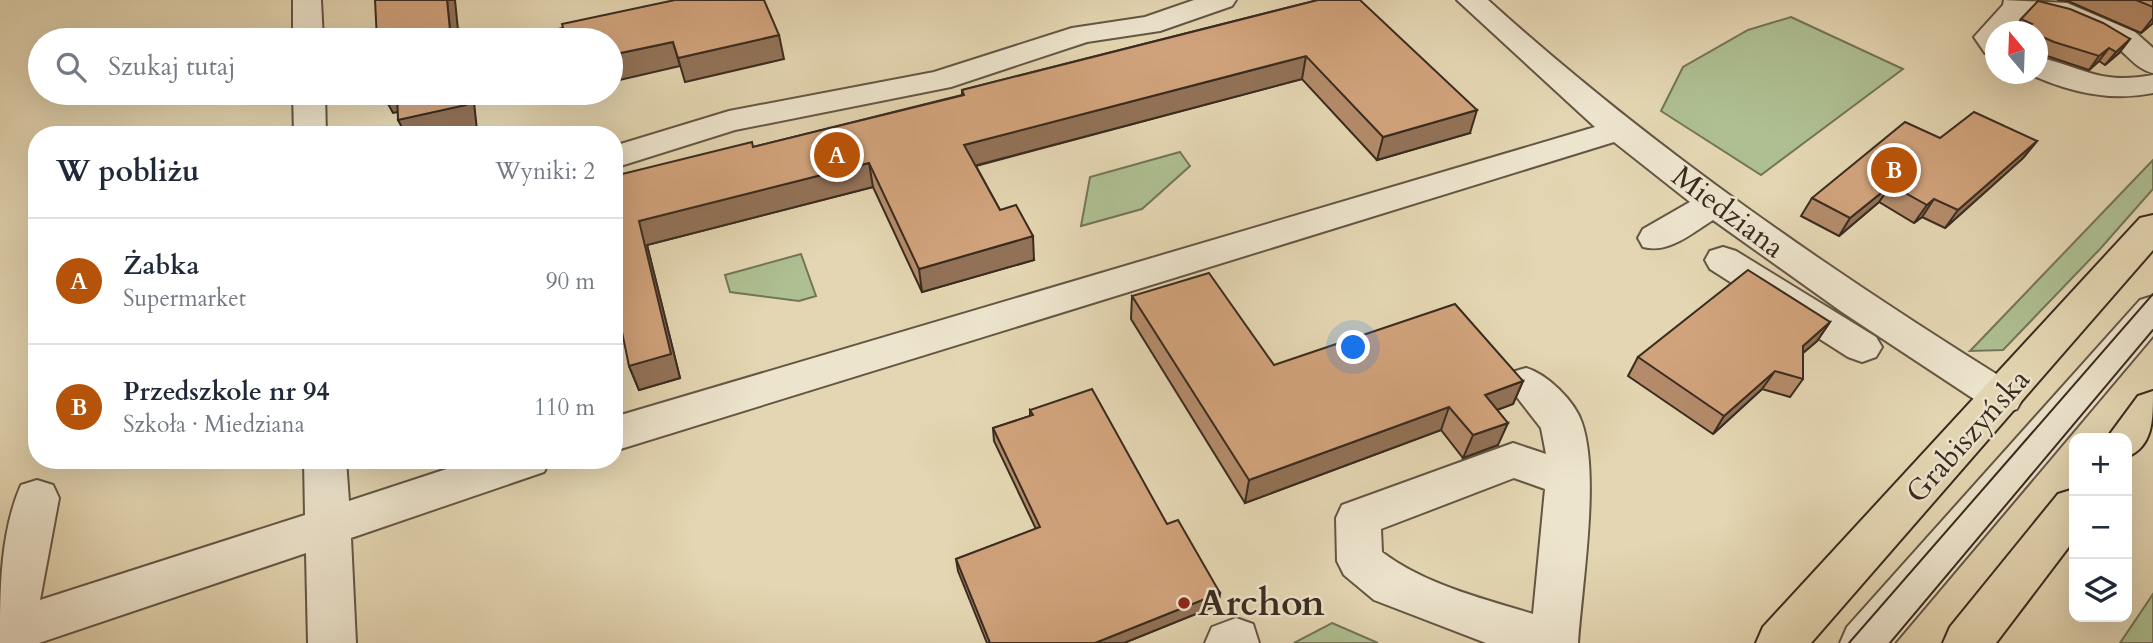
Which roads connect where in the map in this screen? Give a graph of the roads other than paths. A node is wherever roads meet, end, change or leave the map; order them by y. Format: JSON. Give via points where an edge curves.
{"nodes":[{"id":1,"x":307,"y":0,"type":"edge"},
{"id":2,"x":1222,"y":0,"type":"edge"},
{"id":3,"x":1471,"y":0,"type":"edge"},
{"id":4,"x":2018,"y":1,"type":"edge"},
{"id":5,"x":2001,"y":21,"type":"edge"},
{"id":6,"x":308,"y":28,"type":"edge"},
{"id":7,"x":2153,"y":64,"type":"edge"},
{"id":8,"x":2048,"y":70,"type":"edge"},
{"id":9,"x":2153,"y":84,"type":"edge"},
{"id":10,"x":309,"y":105,"type":"edge"},
{"id":11,"x":310,"y":126,"type":"edge"},
{"id":12,"x":1619,"y":130,"type":"junction"},
{"id":13,"x":623,"y":154,"type":"edge"},
{"id":14,"x":1716,"y":204,"type":"junction"},
{"id":15,"x":2153,"y":227,"type":"edge"},
{"id":16,"x":1656,"y":238,"type":"dead end"},
{"id":17,"x":1723,"y":260,"type":"dead end"},
{"id":18,"x":2153,"y":310,"type":"edge"},
{"id":19,"x":1862,"y":346,"type":"dead end"},
{"id":20,"x":1526,"y":383,"type":"dead end"},
{"id":21,"x":2003,"y":398,"type":"junction"},
{"id":22,"x":2153,"y":407,"type":"edge"},
{"id":23,"x":623,"y":431,"type":"edge"},
{"id":24,"x":2132,"y":434,"type":"edge"},
{"id":25,"x":326,"y":469,"type":"edge"},
{"id":26,"x":502,"y":469,"type":"edge"},
{"id":27,"x":1566,"y":478,"type":"junction"},
{"id":28,"x":37,"y":498,"type":"dead end"},
{"id":29,"x":2069,"y":513,"type":"edge"},
{"id":30,"x":329,"y":526,"type":"junction"},
{"id":31,"x":332,"y":643,"type":"edge"},
{"id":32,"x":1554,"y":643,"type":"edge"},
{"id":33,"x":1780,"y":643,"type":"edge"},
{"id":34,"x":1864,"y":643,"type":"edge"},
{"id":35,"x":1967,"y":643,"type":"edge"}],
"edges":[{"from":1,"to":6,"type":"street"},
{"from":2,"to":13,"type":"street","via":[[1150,25],[1083,34],[940,80],[729,121]]},
{"from":3,"to":12,"type":"street","name":"Miedziana"},
{"from":4,"to":5,"type":"street","via":[[2015,11]]},
{"from":4,"to":7,"type":"street","via":[[2039,3],[2124,38]]},
{"from":8,"to":9,"type":"street","via":[[2090,87],[2132,89]]},
{"from":10,"to":11,"type":"street"},
{"from":12,"to":14,"type":"street","name":"Miedziana"},
{"from":12,"to":23,"type":"street"},
{"from":14,"to":16,"type":"street"},
{"from":14,"to":21,"type":"street","name":"Miedziana"},
{"from":15,"to":21,"type":"main road","name":"Grabiszyńska"},
{"from":17,"to":19,"type":"street"},
{"from":18,"to":34,"type":"street"},
{"from":20,"to":27,"type":"street","via":[[1561,422],[1569,464]]},
{"from":21,"to":33,"type":"main road","name":"Grabiszyńska"},
{"from":22,"to":24,"type":"main road"},
{"from":25,"to":30,"type":"street"},
{"from":26,"to":30,"type":"street"},
{"from":27,"to":32,"type":"street"},
{"from":27,"to":32,"type":"street","via":[[1513,460],[1358,518],[1360,561],[1390,585]]},
{"from":28,"to":30,"type":"street","via":[[10,631]]},
{"from":29,"to":35,"type":"main road"},
{"from":30,"to":31,"type":"street"}]}
